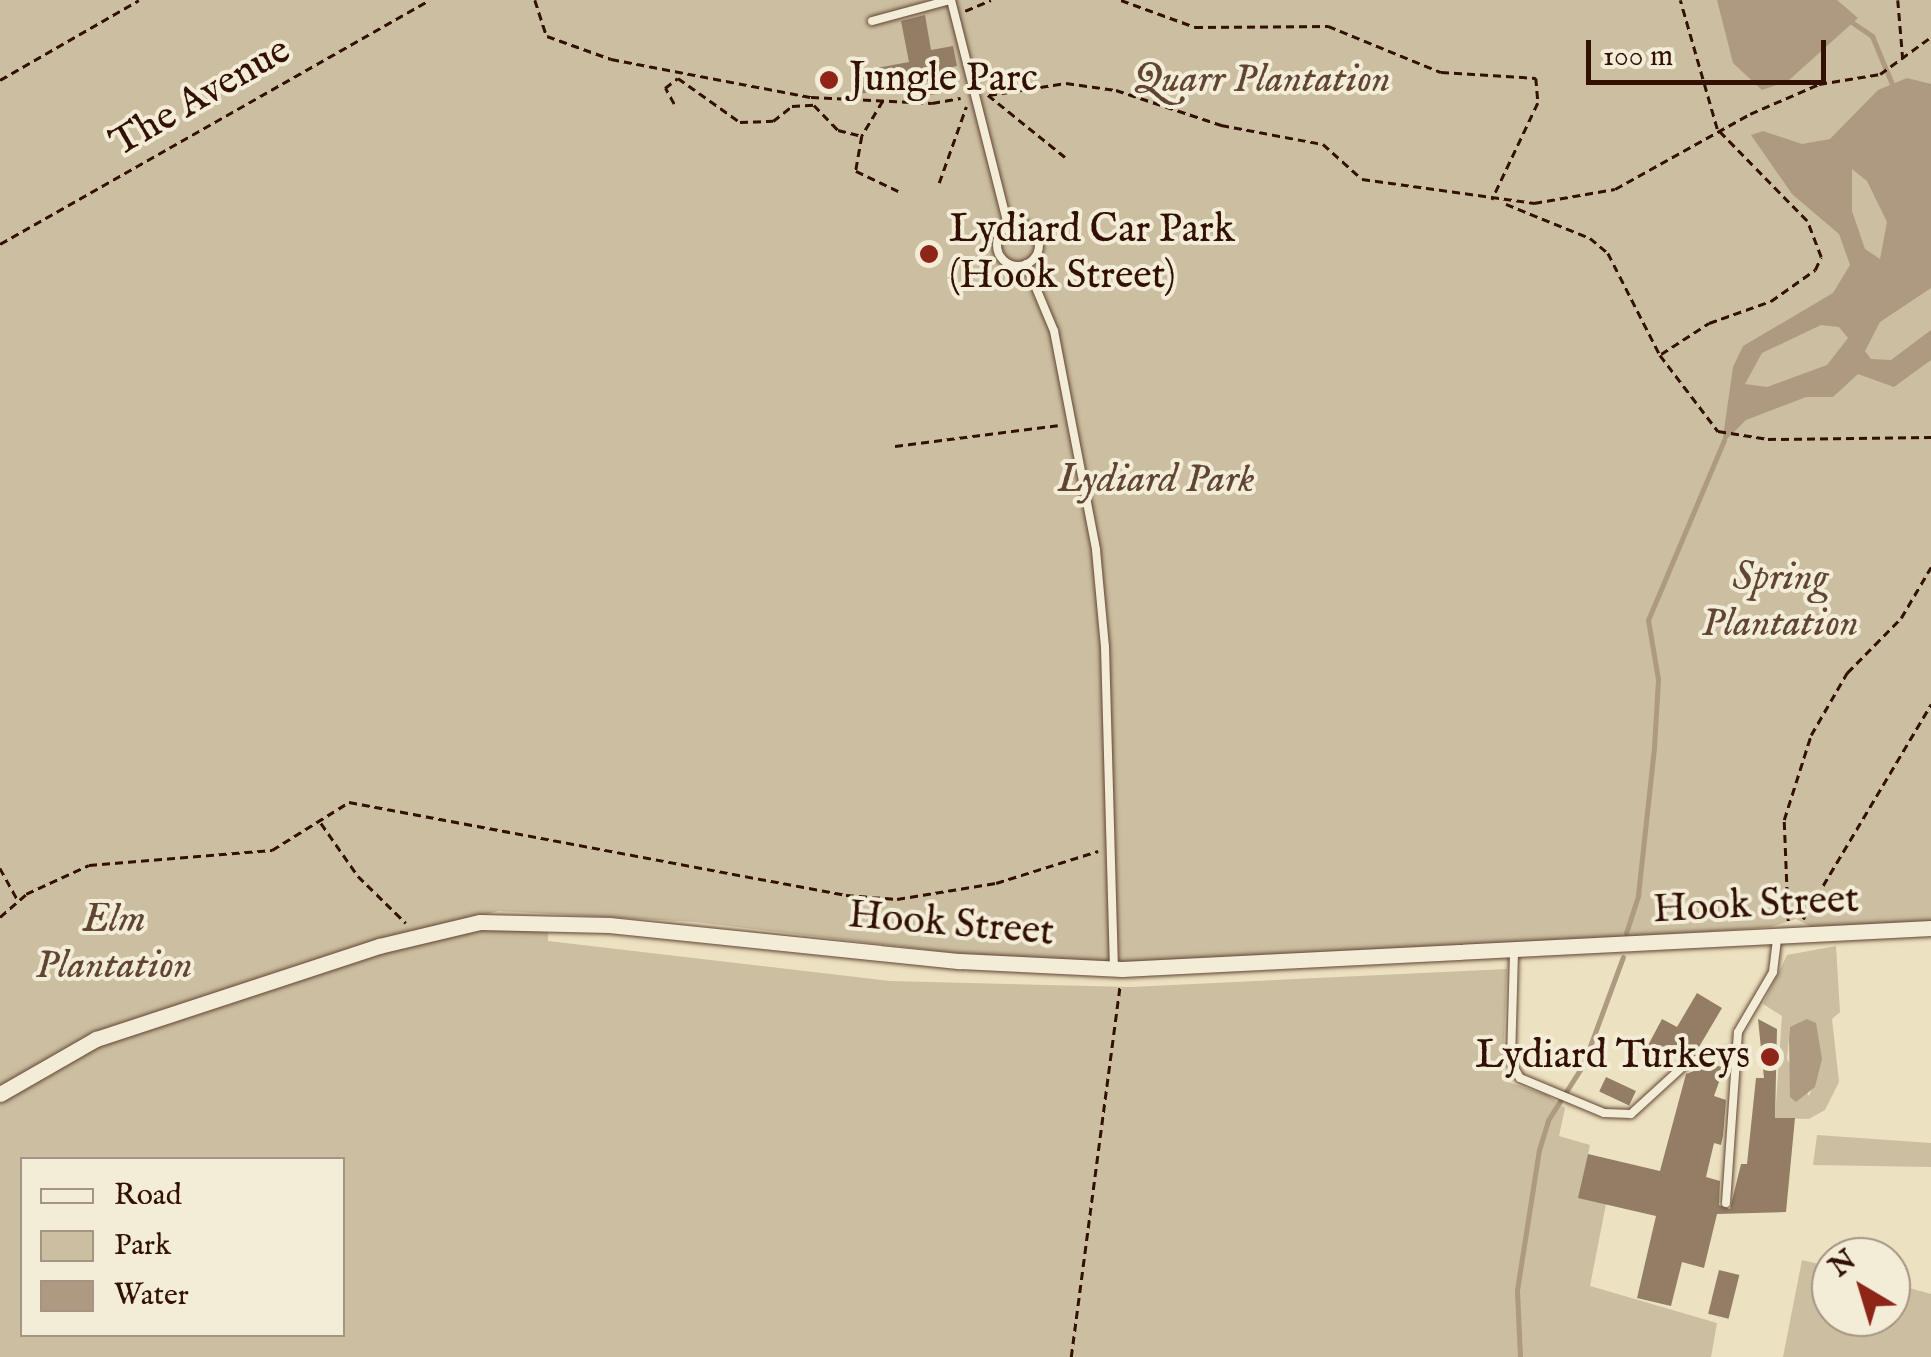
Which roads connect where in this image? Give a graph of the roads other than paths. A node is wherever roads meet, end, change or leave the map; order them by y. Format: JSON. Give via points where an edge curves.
{"nodes":[{"id":1,"x":950,"y":0,"type":"edge"},
{"id":2,"x":872,"y":21,"type":"dead end"},
{"id":3,"x":1008,"y":226,"type":"junction"},
{"id":4,"x":1026,"y":264,"type":"junction"},
{"id":5,"x":1931,"y":928,"type":"edge"},
{"id":6,"x":1790,"y":936,"type":"junction"},
{"id":7,"x":1514,"y":953,"type":"junction"},
{"id":8,"x":1118,"y":968,"type":"junction"},
{"id":9,"x":1737,"y":1050,"type":"junction"},
{"id":10,"x":0,"y":1094,"type":"edge"},
{"id":11,"x":1726,"y":1203,"type":"dead end"}],
"edges":[{"from":1,"to":2,"type":"lane"},
{"from":1,"to":3,"type":"lane"},
{"from":3,"to":4,"type":"lane","via":[[998,236],[998,254],[1012,265]]},
{"from":3,"to":4,"type":"lane","via":[[1024,224],[1037,236],[1037,254]]},
{"from":4,"to":8,"type":"lane","via":[[1054,331],[1074,423],[1106,646]]},
{"from":5,"to":6,"type":"street","name":"Hook Street"},
{"from":6,"to":7,"type":"street","name":"Hook Street"},
{"from":6,"to":9,"type":"lane","via":[[1740,1021]]},
{"from":7,"to":8,"type":"street","name":"Hook Street"},
{"from":7,"to":9,"type":"lane","via":[[1512,1072],[1564,1097],[1604,1113],[1631,1114],[1688,1062]]},
{"from":8,"to":10,"type":"street","name":"Hook Street","via":[[940,959],[543,921],[480,922],[418,934],[96,1039]]},
{"from":9,"to":11,"type":"lane"}]}
